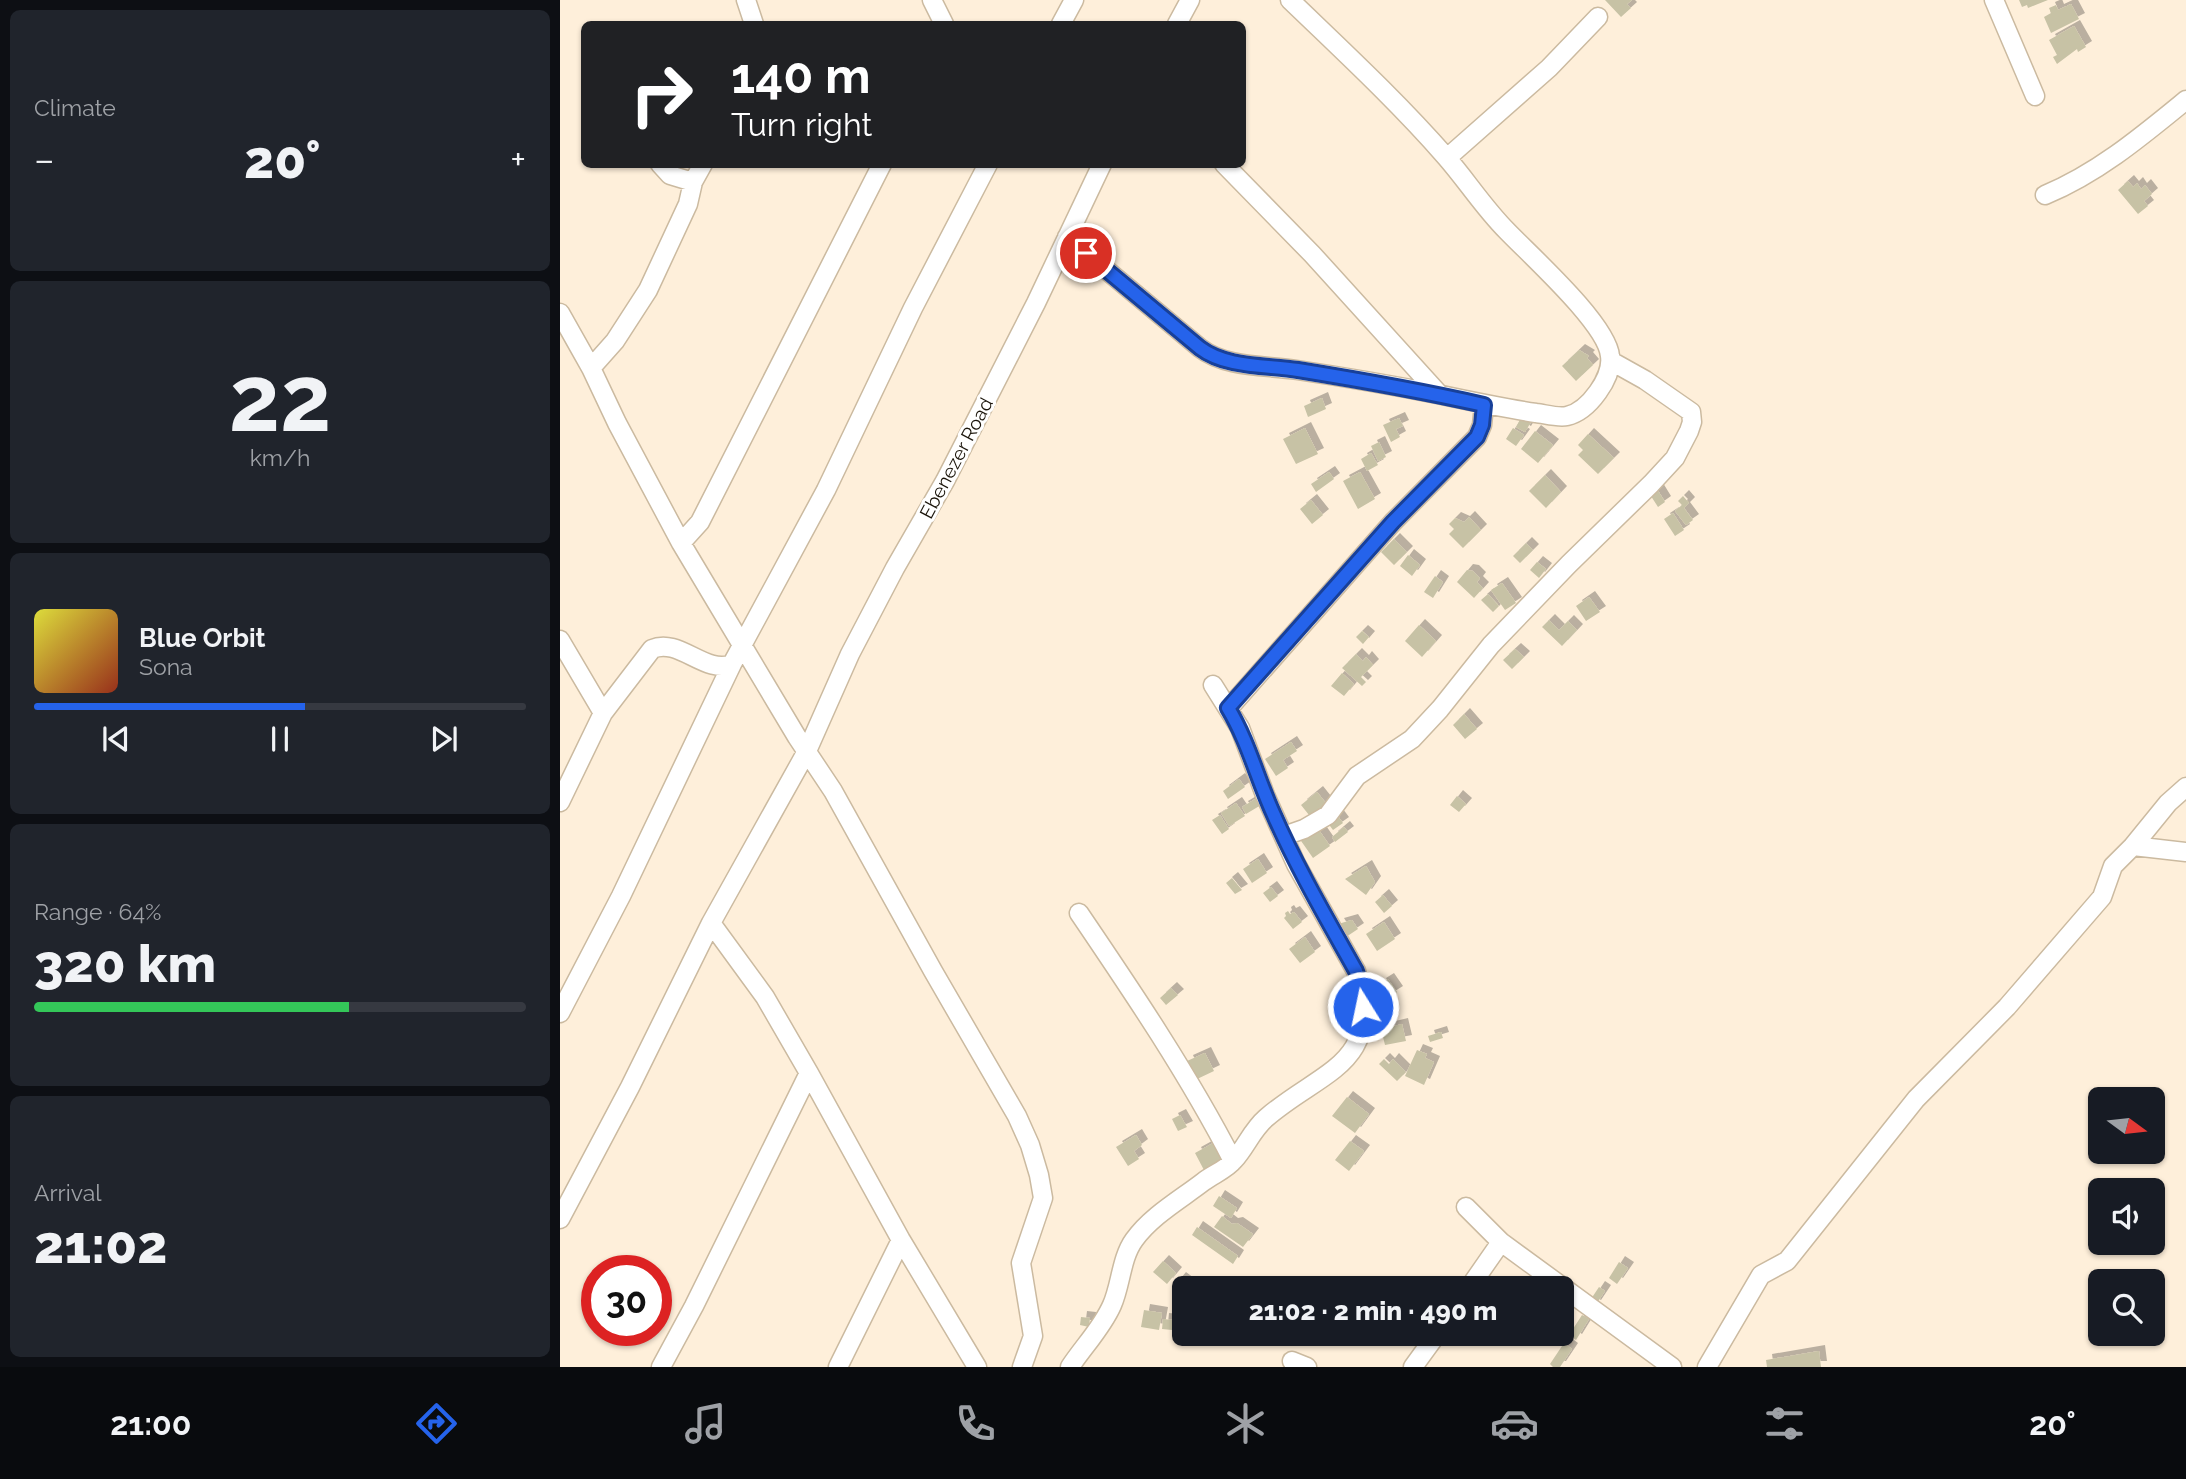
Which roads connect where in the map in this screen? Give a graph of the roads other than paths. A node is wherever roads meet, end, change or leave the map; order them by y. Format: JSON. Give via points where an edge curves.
{"nodes":[{"id":1,"x":746,"y":0,"type":"edge"},
{"id":2,"x":932,"y":0,"type":"edge"},
{"id":3,"x":1074,"y":0,"type":"edge"},
{"id":4,"x":1190,"y":0,"type":"edge"},
{"id":5,"x":1290,"y":0,"type":"edge"},
{"id":6,"x":1994,"y":0,"type":"edge"},
{"id":7,"x":1598,"y":17,"type":"dead end"},
{"id":8,"x":753,"y":21,"type":"edge"},
{"id":9,"x":942,"y":21,"type":"edge"},
{"id":10,"x":1063,"y":21,"type":"edge"},
{"id":11,"x":1179,"y":21,"type":"edge"},
{"id":12,"x":2035,"y":96,"type":"dead end"},
{"id":13,"x":2186,"y":100,"type":"edge"},
{"id":14,"x":1447,"y":158,"type":"junction"},
{"id":15,"x":664,"y":168,"type":"edge"},
{"id":16,"x":701,"y":168,"type":"edge"},
{"id":17,"x":880,"y":168,"type":"edge"},
{"id":18,"x":986,"y":168,"type":"edge"},
{"id":19,"x":1100,"y":168,"type":"edge"},
{"id":20,"x":1228,"y":168,"type":"edge"},
{"id":21,"x":693,"y":182,"type":"junction"},
{"id":22,"x":2045,"y":195,"type":"dead end"},
{"id":23,"x":1067,"y":237,"type":"junction"},
{"id":24,"x":560,"y":313,"type":"edge"},
{"id":25,"x":1611,"y":361,"type":"junction"},
{"id":26,"x":591,"y":368,"type":"junction"},
{"id":27,"x":1439,"y":394,"type":"junction"},
{"id":28,"x":1484,"y":405,"type":"junction"},
{"id":29,"x":681,"y":543,"type":"junction"},
{"id":30,"x":560,"y":640,"type":"edge"},
{"id":31,"x":744,"y":646,"type":"junction"},
{"id":32,"x":732,"y":664,"type":"junction"},
{"id":33,"x":1213,"y":685,"type":"dead end"},
{"id":34,"x":1228,"y":708,"type":"junction"},
{"id":35,"x":603,"y":713,"type":"junction"},
{"id":36,"x":807,"y":751,"type":"junction"},
{"id":37,"x":2186,"y":787,"type":"edge"},
{"id":38,"x":560,"y":802,"type":"edge"},
{"id":39,"x":1284,"y":836,"type":"junction"},
{"id":40,"x":2133,"y":846,"type":"junction"},
{"id":41,"x":2186,"y":852,"type":"edge"},
{"id":42,"x":1079,"y":913,"type":"dead end"},
{"id":43,"x":711,"y":923,"type":"junction"},
{"id":44,"x":560,"y":1013,"type":"edge"},
{"id":45,"x":809,"y":1073,"type":"junction"},
{"id":46,"x":1233,"y":1161,"type":"junction"},
{"id":47,"x":1466,"y":1207,"type":"dead end"},
{"id":48,"x":560,"y":1219,"type":"edge"},
{"id":49,"x":901,"y":1240,"type":"junction"},
{"id":50,"x":1501,"y":1242,"type":"junction"},
{"id":51,"x":1477,"y":1276,"type":"edge"},
{"id":52,"x":1428,"y":1346,"type":"edge"},
{"id":53,"x":661,"y":1367,"type":"edge"},
{"id":54,"x":838,"y":1367,"type":"edge"},
{"id":55,"x":977,"y":1367,"type":"edge"},
{"id":56,"x":1022,"y":1367,"type":"edge"},
{"id":57,"x":1070,"y":1367,"type":"edge"},
{"id":58,"x":1413,"y":1367,"type":"edge"},
{"id":59,"x":1672,"y":1367,"type":"edge"},
{"id":60,"x":1707,"y":1367,"type":"edge"}],
"edges":[{"from":1,"to":8,"type":"street"},
{"from":2,"to":9,"type":"street"},
{"from":3,"to":10,"type":"street"},
{"from":4,"to":11,"type":"street"},
{"from":5,"to":14,"type":"street"},
{"from":6,"to":12,"type":"street"},
{"from":7,"to":14,"type":"street","via":[[1549,68]]},
{"from":13,"to":22,"type":"street","via":[[2104,163]]},
{"from":14,"to":25,"type":"street","via":[[1474,194],[1595,326],[1608,345]]},
{"from":15,"to":21,"type":"street","via":[[670,175]]},
{"from":16,"to":21,"type":"street"},
{"from":17,"to":29,"type":"street","via":[[700,522]]},
{"from":18,"to":31,"type":"street"},
{"from":19,"to":23,"type":"street","name":"Ebenezer Road"},
{"from":20,"to":27,"type":"street"},
{"from":21,"to":26,"type":"street","via":[[688,204],[648,290]]},
{"from":23,"to":27,"type":"street","via":[[1210,355]]},
{"from":23,"to":36,"type":"street","name":"Ebenezer Road","via":[[945,481],[850,654]]},
{"from":24,"to":26,"type":"street"},
{"from":25,"to":28,"type":"street","via":[[1599,391],[1582,410],[1569,416]]},
{"from":25,"to":39,"type":"street","via":[[1691,412],[1689,431],[1675,458],[1492,645],[1412,739],[1357,776],[1328,815]]},
{"from":26,"to":29,"type":"street"},
{"from":27,"to":28,"type":"street"},
{"from":28,"to":34,"type":"street","via":[[1477,437],[1393,522]]},
{"from":29,"to":31,"type":"street"},
{"from":30,"to":35,"type":"street"},
{"from":31,"to":32,"type":"street"},
{"from":31,"to":36,"type":"street"},
{"from":32,"to":35,"type":"street","via":[[717,666],[671,647],[656,647]]},
{"from":32,"to":44,"type":"street"},
{"from":33,"to":34,"type":"street"},
{"from":34,"to":39,"type":"street"},
{"from":35,"to":38,"type":"street"},
{"from":36,"to":43,"type":"street","name":"Ebenezer Road"},
{"from":36,"to":56,"type":"street","via":[[1030,1145],[1043,1198],[1021,1263],[1033,1336]]},
{"from":37,"to":40,"type":"street"},
{"from":39,"to":46,"type":"street","via":[[1356,971],[1362,1031],[1338,1067],[1266,1117]]},
{"from":40,"to":41,"type":"street"},
{"from":40,"to":60,"type":"street","via":[[2113,866],[2102,897],[2007,1007],[1916,1099],[1787,1261],[1760,1276]]},
{"from":42,"to":46,"type":"street","via":[[1179,1064]]},
{"from":43,"to":45,"type":"street","via":[[765,997]]},
{"from":43,"to":48,"type":"street","name":"Ebenezer Road"},
{"from":45,"to":49,"type":"street"},
{"from":45,"to":53,"type":"street"},
{"from":46,"to":57,"type":"street","via":[[1160,1214],[1134,1240],[1111,1308]]},
{"from":47,"to":50,"type":"street"},
{"from":49,"to":54,"type":"street"},
{"from":49,"to":55,"type":"street"},
{"from":50,"to":51,"type":"street"},
{"from":50,"to":59,"type":"street"},
{"from":52,"to":58,"type":"street"}]}
